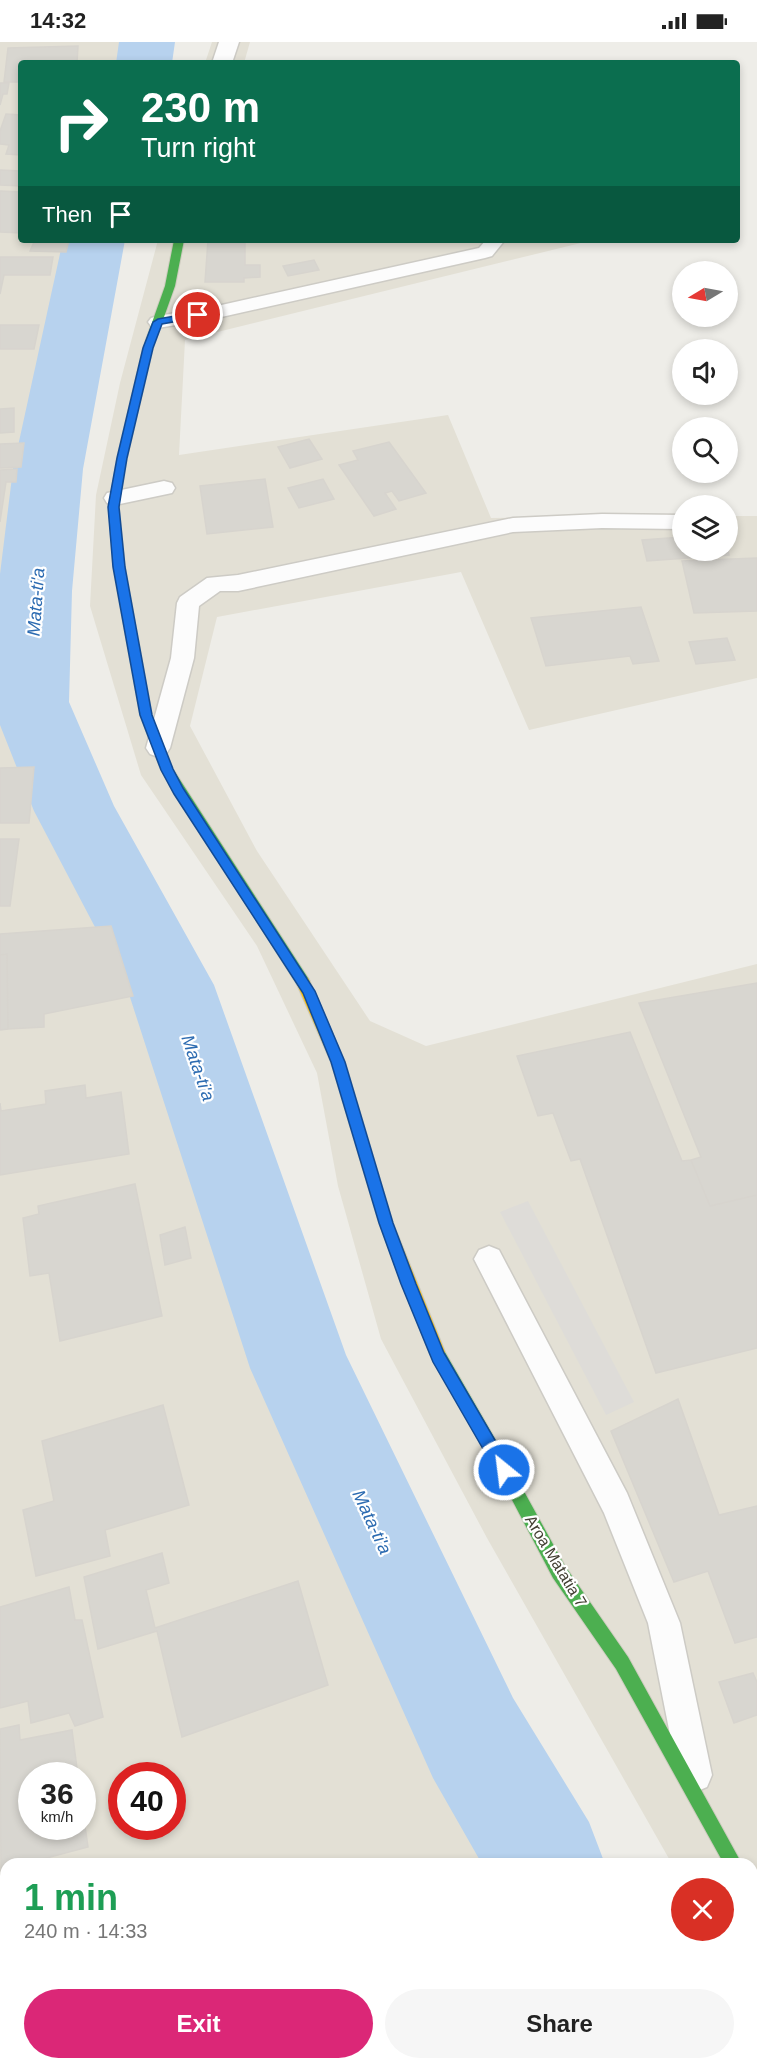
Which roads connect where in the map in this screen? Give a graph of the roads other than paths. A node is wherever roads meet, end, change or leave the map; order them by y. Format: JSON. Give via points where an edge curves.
{"nodes":[{"id":1,"x":229,"y":42,"type":"edge"},
{"id":2,"x":223,"y":60,"type":"edge"},
{"id":3,"x":178,"y":243,"type":"edge"},
{"id":4,"x":493,"y":243,"type":"edge"},
{"id":5,"x":158,"y":322,"type":"junction"},
{"id":6,"x":164,"y":488,"type":"dead end"},
{"id":7,"x":115,"y":498,"type":"junction"},
{"id":8,"x":672,"y":522,"type":"edge"},
{"id":9,"x":158,"y":748,"type":"junction"},
{"id":10,"x":489,"y":1259,"type":"dead end"},
{"id":11,"x":687,"y":1783,"type":"junction"},
{"id":12,"x":730,"y":1858,"type":"edge"}],
"edges":[{"from":1,"to":2,"type":"street"},
{"from":3,"to":5,"type":"street","name":"Aroa Matatia 7"},
{"from":4,"to":5,"type":"lane","via":[[485,252]]},
{"from":5,"to":7,"type":"street","name":"Aroa Matatia 7","via":[[148,348]]},
{"from":6,"to":7,"type":"lane"},
{"from":7,"to":9,"type":"street","name":"Aroa Matatia 7","via":[[119,567],[146,715]]},
{"from":8,"to":9,"type":"lane","via":[[513,525],[238,583],[215,583],[188,603],[184,643]]},
{"from":9,"to":11,"type":"street","name":"Aroa Matatia 7","via":[[179,791],[309,991],[352,1104],[389,1232],[439,1357],[559,1572],[622,1663]]},
{"from":10,"to":11,"type":"lane","via":[[616,1504],[663,1623],[695,1778]]},
{"from":11,"to":12,"type":"street","name":"Aroa Matatia 7"}]}
